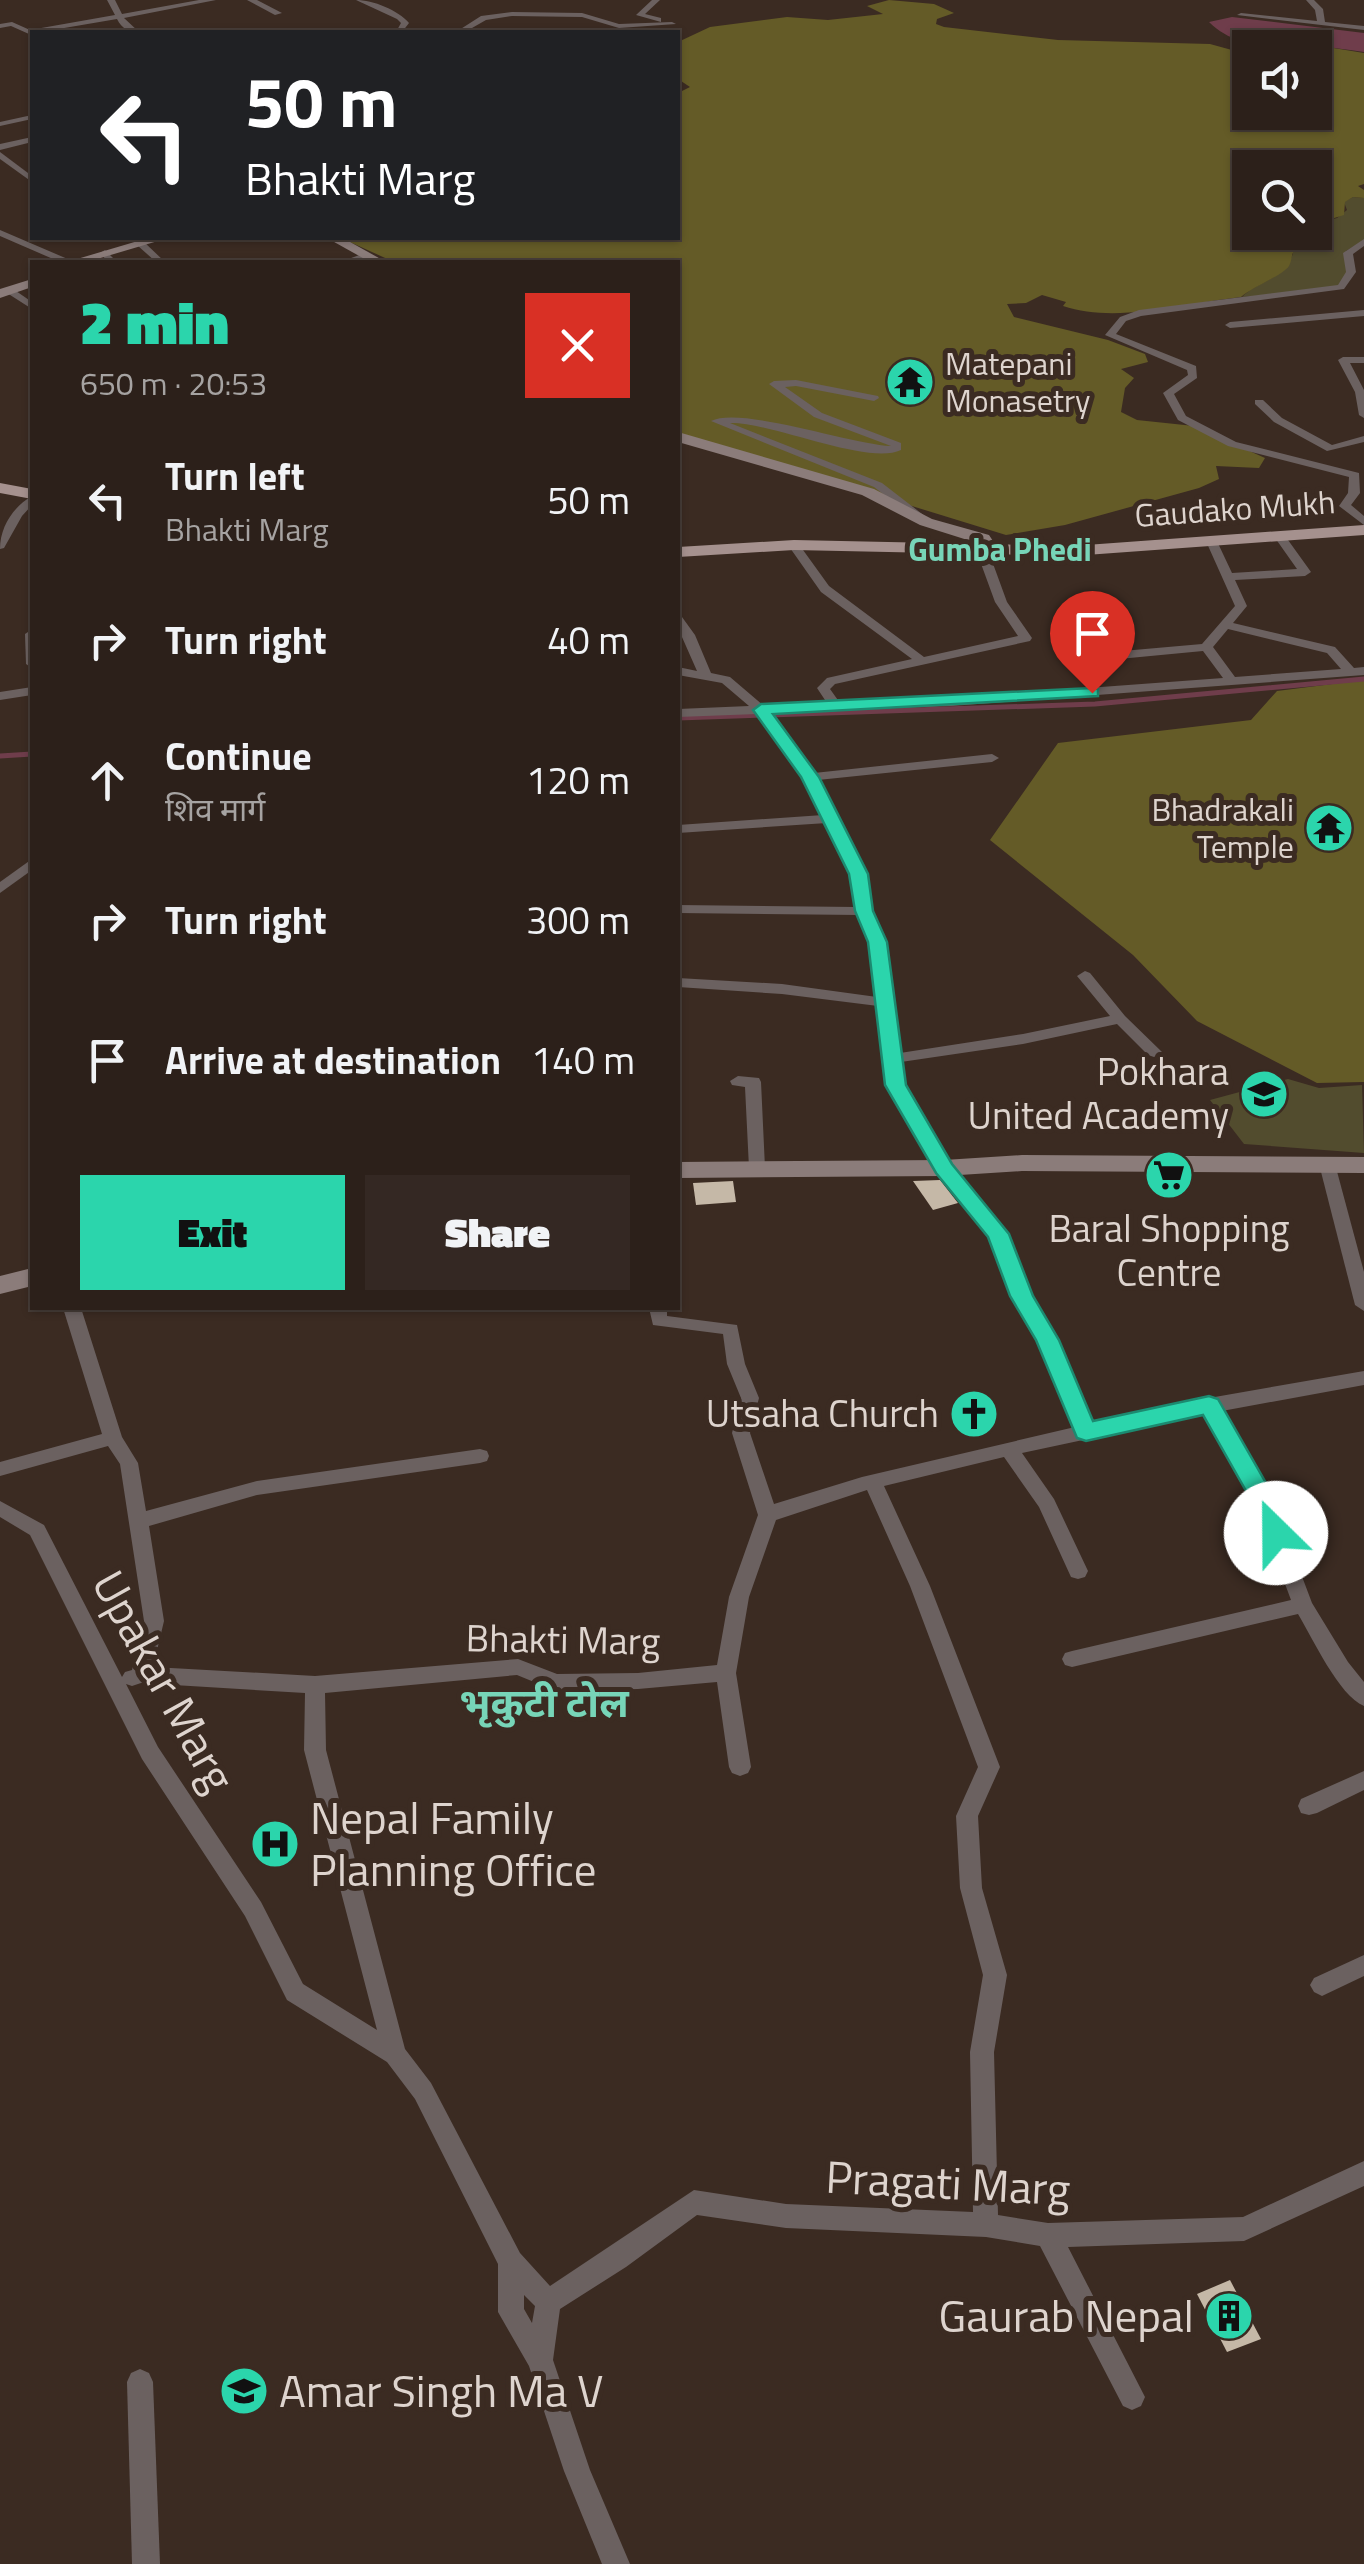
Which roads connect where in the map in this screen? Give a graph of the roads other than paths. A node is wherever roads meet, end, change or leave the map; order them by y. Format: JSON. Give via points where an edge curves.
{"nodes":[{"id":1,"x":110,"y":0,"type":"edge"},
{"id":2,"x":212,"y":0,"type":"edge"},
{"id":3,"x":251,"y":0,"type":"edge"},
{"id":4,"x":360,"y":0,"type":"edge"},
{"id":5,"x":656,"y":0,"type":"edge"},
{"id":6,"x":1310,"y":0,"type":"edge"},
{"id":7,"x":278,"y":13,"type":"dead end"},
{"id":8,"x":1241,"y":14,"type":"dead end"},
{"id":9,"x":117,"y":15,"type":"junction"},
{"id":10,"x":1321,"y":24,"type":"junction"},
{"id":11,"x":0,"y":26,"type":"edge"},
{"id":12,"x":1364,"y":28,"type":"edge"},
{"id":13,"x":39,"y":30,"type":"edge"},
{"id":14,"x":134,"y":30,"type":"edge"},
{"id":15,"x":400,"y":30,"type":"edge"},
{"id":16,"x":463,"y":30,"type":"edge"},
{"id":17,"x":30,"y":32,"type":"edge"},
{"id":18,"x":30,"y":117,"type":"edge"},
{"id":19,"x":0,"y":124,"type":"edge"},
{"id":20,"x":30,"y":140,"type":"edge"},
{"id":21,"x":0,"y":146,"type":"edge"},
{"id":22,"x":0,"y":155,"type":"edge"},
{"id":23,"x":30,"y":166,"type":"edge"},
{"id":24,"x":18,"y":168,"type":"junction"},
{"id":25,"x":30,"y":178,"type":"edge"},
{"id":26,"x":0,"y":233,"type":"edge"},
{"id":27,"x":150,"y":240,"type":"edge"},
{"id":28,"x":337,"y":240,"type":"edge"},
{"id":29,"x":1364,"y":242,"type":"edge"},
{"id":30,"x":365,"y":256,"type":"junction"},
{"id":31,"x":109,"y":258,"type":"edge"},
{"id":32,"x":65,"y":260,"type":"edge"},
{"id":33,"x":352,"y":260,"type":"edge"},
{"id":34,"x":375,"y":260,"type":"edge"},
{"id":35,"x":30,"y":284,"type":"edge"},
{"id":36,"x":1316,"y":292,"type":"junction"},
{"id":37,"x":3,"y":293,"type":"edge"},
{"id":38,"x":30,"y":305,"type":"edge"},
{"id":39,"x":1363,"y":313,"type":"edge"},
{"id":40,"x":1230,"y":324,"type":"dead end"},
{"id":41,"x":1364,"y":360,"type":"edge"},
{"id":42,"x":1362,"y":392,"type":"edge"},
{"id":43,"x":874,"y":398,"type":"dead end"},
{"id":44,"x":1259,"y":402,"type":"dead end"},
{"id":45,"x":1364,"y":415,"type":"edge"},
{"id":46,"x":680,"y":440,"type":"edge"},
{"id":47,"x":1364,"y":441,"type":"edge"},
{"id":48,"x":0,"y":476,"type":"edge"},
{"id":49,"x":1356,"y":476,"type":"junction"},
{"id":50,"x":30,"y":480,"type":"edge"},
{"id":51,"x":0,"y":488,"type":"edge"},
{"id":52,"x":30,"y":496,"type":"edge"},
{"id":53,"x":30,"y":499,"type":"edge"},
{"id":54,"x":18,"y":514,"type":"junction"},
{"id":55,"x":0,"y":518,"type":"edge"},
{"id":56,"x":926,"y":522,"type":"junction"},
{"id":57,"x":1364,"y":522,"type":"edge"},
{"id":58,"x":1364,"y":530,"type":"edge"},
{"id":59,"x":1279,"y":535,"type":"junction"},
{"id":60,"x":1211,"y":539,"type":"junction"},
{"id":61,"x":794,"y":544,"type":"junction"},
{"id":62,"x":0,"y":546,"type":"edge"},
{"id":63,"x":986,"y":550,"type":"junction"},
{"id":64,"x":680,"y":552,"type":"edge"},
{"id":65,"x":1230,"y":577,"type":"junction"},
{"id":66,"x":680,"y":623,"type":"edge"},
{"id":67,"x":1224,"y":624,"type":"junction"},
{"id":68,"x":1206,"y":647,"type":"junction"},
{"id":69,"x":919,"y":659,"type":"junction"},
{"id":70,"x":1078,"y":659,"type":"dead end"},
{"id":71,"x":680,"y":671,"type":"edge"},
{"id":72,"x":1358,"y":671,"type":"edge"},
{"id":73,"x":705,"y":674,"type":"junction"},
{"id":74,"x":1233,"y":684,"type":"junction"},
{"id":75,"x":30,"y":690,"type":"edge"},
{"id":76,"x":0,"y":696,"type":"edge"},
{"id":77,"x":836,"y":706,"type":"junction"},
{"id":78,"x":761,"y":710,"type":"junction"},
{"id":79,"x":680,"y":713,"type":"edge"},
{"id":80,"x":992,"y":758,"type":"dead end"},
{"id":81,"x":810,"y":777,"type":"junction"},
{"id":82,"x":831,"y":818,"type":"junction"},
{"id":83,"x":680,"y":829,"type":"edge"},
{"id":84,"x":30,"y":865,"type":"edge"},
{"id":85,"x":0,"y":889,"type":"edge"},
{"id":86,"x":680,"y":909,"type":"edge"},
{"id":87,"x":864,"y":911,"type":"junction"},
{"id":88,"x":1085,"y":976,"type":"dead end"},
{"id":89,"x":680,"y":983,"type":"edge"},
{"id":90,"x":883,"y":1002,"type":"junction"},
{"id":91,"x":1120,"y":1019,"type":"junction"},
{"id":92,"x":1154,"y":1052,"type":"dead end"},
{"id":93,"x":891,"y":1059,"type":"junction"},
{"id":94,"x":738,"y":1081,"type":"dead end"},
{"id":95,"x":1327,"y":1164,"type":"junction"},
{"id":96,"x":1364,"y":1165,"type":"edge"},
{"id":97,"x":757,"y":1168,"type":"junction"},
{"id":98,"x":944,"y":1168,"type":"junction"},
{"id":99,"x":680,"y":1170,"type":"edge"},
{"id":100,"x":30,"y":1278,"type":"edge"},
{"id":101,"x":0,"y":1286,"type":"edge"},
{"id":102,"x":1364,"y":1305,"type":"edge"},
{"id":103,"x":73,"y":1310,"type":"edge"},
{"id":104,"x":658,"y":1310,"type":"edge"},
{"id":105,"x":1364,"y":1378,"type":"edge"},
{"id":106,"x":1209,"y":1405,"type":"junction"},
{"id":107,"x":1086,"y":1432,"type":"junction"},
{"id":108,"x":113,"y":1438,"type":"junction"},
{"id":109,"x":1010,"y":1449,"type":"junction"},
{"id":110,"x":480,"y":1456,"type":"dead end"},
{"id":111,"x":0,"y":1469,"type":"edge"},
{"id":112,"x":872,"y":1482,"type":"junction"},
{"id":113,"x":0,"y":1508,"type":"edge"},
{"id":114,"x":768,"y":1515,"type":"junction"},
{"id":115,"x":138,"y":1521,"type":"junction"},
{"id":116,"x":1078,"y":1571,"type":"dead end"},
{"id":117,"x":1303,"y":1605,"type":"junction"},
{"id":118,"x":1072,"y":1659,"type":"dead end"},
{"id":119,"x":726,"y":1672,"type":"junction"},
{"id":120,"x":129,"y":1679,"type":"junction"},
{"id":121,"x":315,"y":1686,"type":"junction"},
{"id":122,"x":1364,"y":1697,"type":"edge"},
{"id":123,"x":740,"y":1767,"type":"dead end"},
{"id":124,"x":1364,"y":1780,"type":"edge"},
{"id":125,"x":1309,"y":1806,"type":"dead end"},
{"id":126,"x":1364,"y":1965,"type":"edge"},
{"id":127,"x":1322,"y":1985,"type":"dead end"},
{"id":128,"x":395,"y":2054,"type":"junction"},
{"id":129,"x":1364,"y":2174,"type":"edge"},
{"id":130,"x":986,"y":2225,"type":"junction"},
{"id":131,"x":1048,"y":2235,"type":"junction"},
{"id":132,"x":510,"y":2262,"type":"junction"},
{"id":133,"x":548,"y":2302,"type":"junction"},
{"id":134,"x":540,"y":2360,"type":"junction"},
{"id":135,"x":140,"y":2382,"type":"dead end"},
{"id":136,"x":1132,"y":2397,"type":"dead end"},
{"id":137,"x":146,"y":2564,"type":"edge"},
{"id":138,"x":616,"y":2564,"type":"edge"}],
"edges":[{"from":1,"to":9,"type":"street"},
{"from":2,"to":9,"type":"street"},
{"from":3,"to":7,"type":"street"},
{"from":4,"to":15,"type":"street","via":[[400,17]]},
{"from":5,"to":16,"type":"street","via":[[640,15],[672,24],[619,26],[582,14],[512,14]]},
{"from":6,"to":10,"type":"street"},
{"from":8,"to":10,"type":"street"},
{"from":9,"to":13,"type":"street"},
{"from":9,"to":14,"type":"street"},
{"from":10,"to":12,"type":"street"},
{"from":11,"to":17,"type":"street"},
{"from":18,"to":19,"type":"street"},
{"from":20,"to":21,"type":"street"},
{"from":22,"to":24,"type":"street"},
{"from":23,"to":24,"type":"street"},
{"from":24,"to":25,"type":"street"},
{"from":26,"to":32,"type":"street"},
{"from":27,"to":31,"type":"main road"},
{"from":28,"to":30,"type":"main road"},
{"from":29,"to":36,"type":"street","via":[[1348,253],[1351,272],[1341,287]]},
{"from":30,"to":33,"type":"street"},
{"from":30,"to":34,"type":"main road"},
{"from":35,"to":37,"type":"main road"},
{"from":36,"to":39,"type":"street","via":[[1362,303]]},
{"from":36,"to":49,"type":"street","via":[[1139,313],[1110,336],[1192,368],[1193,376],[1168,394],[1182,418],[1248,450]]},
{"from":37,"to":38,"type":"street"},
{"from":39,"to":40,"type":"street"},
{"from":41,"to":42,"type":"street","via":[[1343,360]]},
{"from":42,"to":45,"type":"street"},
{"from":43,"to":56,"type":"street","via":[[774,384],[803,408],[888,440],[896,450],[736,418],[716,421],[878,485]]},
{"from":44,"to":47,"type":"street","via":[[1330,449]]},
{"from":46,"to":56,"type":"main road","via":[[868,492]]},
{"from":47,"to":49,"type":"street"},
{"from":48,"to":50,"type":"main road"},
{"from":49,"to":57,"type":"street","via":[[1345,506]]},
{"from":51,"to":52,"type":"main road"},
{"from":53,"to":54,"type":"street"},
{"from":54,"to":55,"type":"street"},
{"from":54,"to":62,"type":"street"},
{"from":56,"to":63,"type":"main road","via":[[982,539]]},
{"from":58,"to":59,"type":"main road","name":"Gaudako Mukh"},
{"from":59,"to":60,"type":"main road","name":"Gaudako Mukh"},
{"from":59,"to":65,"type":"street","via":[[1305,572]]},
{"from":60,"to":63,"type":"main road","name":"Gaudako Mukh"},
{"from":60,"to":65,"type":"street"},
{"from":61,"to":63,"type":"main road","name":"Gaudako Mukh"},
{"from":61,"to":64,"type":"main road","name":"Gaudako Mukh"},
{"from":61,"to":69,"type":"street","via":[[825,588]]},
{"from":63,"to":69,"type":"street","via":[[1001,602],[1026,638]]},
{"from":65,"to":67,"type":"street","via":[[1241,606]]},
{"from":66,"to":73,"type":"street"},
{"from":67,"to":68,"type":"street"},
{"from":67,"to":72,"type":"street","via":[[1331,650]]},
{"from":68,"to":70,"type":"street"},
{"from":68,"to":74,"type":"street"},
{"from":69,"to":77,"type":"street","via":[[824,684]]},
{"from":71,"to":73,"type":"street"},
{"from":72,"to":74,"type":"street"},
{"from":73,"to":78,"type":"street","via":[[726,680]]},
{"from":74,"to":77,"type":"street"},
{"from":75,"to":76,"type":"street"},
{"from":77,"to":78,"type":"street"},
{"from":78,"to":79,"type":"street"},
{"from":78,"to":81,"type":"street"},
{"from":80,"to":81,"type":"street"},
{"from":81,"to":82,"type":"street"},
{"from":82,"to":83,"type":"street"},
{"from":82,"to":87,"type":"street","via":[[858,874]]},
{"from":84,"to":85,"type":"street"},
{"from":86,"to":87,"type":"street"},
{"from":87,"to":90,"type":"street","via":[[878,942]]},
{"from":88,"to":91,"type":"street"},
{"from":89,"to":90,"type":"street"},
{"from":90,"to":93,"type":"street"},
{"from":91,"to":92,"type":"street"},
{"from":91,"to":93,"type":"street"},
{"from":93,"to":98,"type":"street","via":[[896,1085]]},
{"from":94,"to":97,"type":"street","via":[[753,1082]]},
{"from":95,"to":96,"type":"main road"},
{"from":95,"to":98,"type":"main road"},
{"from":95,"to":102,"type":"street"},
{"from":97,"to":98,"type":"main road"},
{"from":97,"to":99,"type":"main road"},
{"from":98,"to":107,"type":"street","via":[[998,1234]]},
{"from":100,"to":101,"type":"main road"},
{"from":103,"to":108,"type":"street"},
{"from":104,"to":114,"type":"street","via":[[659,1321],[731,1329],[750,1398],[742,1433]]},
{"from":105,"to":106,"type":"street"},
{"from":106,"to":107,"type":"street"},
{"from":106,"to":117,"type":"street","via":[[1262,1497]]},
{"from":107,"to":109,"type":"street"},
{"from":108,"to":111,"type":"street"},
{"from":108,"to":115,"type":"street","via":[[129,1462]]},
{"from":109,"to":112,"type":"street"},
{"from":109,"to":116,"type":"street","via":[[1047,1504]]},
{"from":110,"to":115,"type":"street","via":[[257,1488]]},
{"from":112,"to":114,"type":"street"},
{"from":112,"to":130,"type":"street","via":[[989,1767],[966,1816],[972,1888],[995,1975],[982,2052]]},
{"from":113,"to":120,"type":"street","name":"Upakar Marg","via":[[37,1530]]},
{"from":114,"to":119,"type":"street","via":[[739,1597]]},
{"from":115,"to":120,"type":"street","via":[[154,1621]]},
{"from":117,"to":118,"type":"street"},
{"from":117,"to":122,"type":"street"},
{"from":119,"to":121,"type":"street","name":"Bhakti Marg","via":[[556,1683],[518,1666]]},
{"from":119,"to":123,"type":"street"},
{"from":120,"to":121,"type":"street","name":"Bhakti Marg"},
{"from":120,"to":128,"type":"street","name":"Upakar Marg","via":[[150,1754],[252,1909],[295,1992]]},
{"from":121,"to":128,"type":"street","via":[[316,1750]]},
{"from":124,"to":125,"type":"street"},
{"from":126,"to":127,"type":"street"},
{"from":128,"to":132,"type":"street","name":"Upakar Marg","via":[[423,2091]]},
{"from":129,"to":131,"type":"street","name":"Pragati Marg","via":[[1244,2229]]},
{"from":130,"to":131,"type":"street","name":"Pragati Marg"},
{"from":130,"to":133,"type":"street","name":"Pragati Marg","via":[[786,2216],[694,2202]]},
{"from":131,"to":136,"type":"street"},
{"from":132,"to":133,"type":"street"},
{"from":132,"to":134,"type":"street","name":"Upakar Marg","via":[[511,2312]]},
{"from":133,"to":134,"type":"street"},
{"from":134,"to":138,"type":"street","name":"Upakar Marg"},
{"from":135,"to":137,"type":"street"}]}
